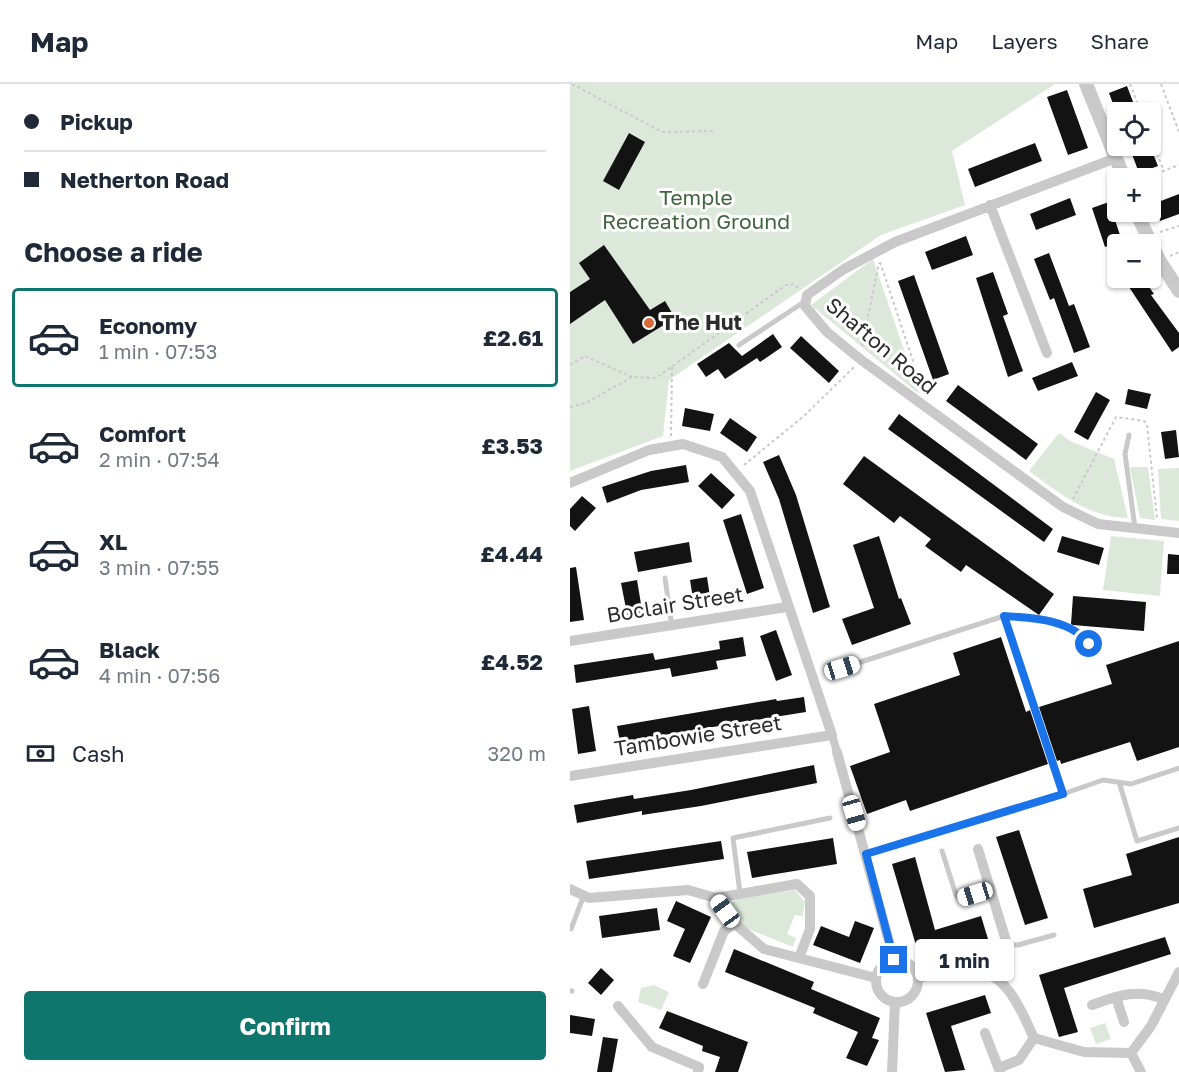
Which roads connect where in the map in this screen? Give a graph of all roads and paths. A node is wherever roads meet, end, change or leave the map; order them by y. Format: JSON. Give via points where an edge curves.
{"nodes":[{"id":1,"x":572,"y":84,"type":"edge"},
{"id":2,"x":1086,"y":84,"type":"edge"},
{"id":3,"x":1130,"y":84,"type":"edge"},
{"id":4,"x":1161,"y":84,"type":"edge"},
{"id":5,"x":1137,"y":102,"type":"edge"},
{"id":6,"x":713,"y":131,"type":"dead end"},
{"id":7,"x":1179,"y":132,"type":"edge"},
{"id":8,"x":1158,"y":156,"type":"edge"},
{"id":9,"x":1116,"y":158,"type":"junction"},
{"id":10,"x":1179,"y":165,"type":"edge"},
{"id":11,"x":1120,"y":168,"type":"edge"},
{"id":12,"x":1164,"y":171,"type":"junction"},
{"id":13,"x":1161,"y":172,"type":"edge"},
{"id":14,"x":990,"y":206,"type":"junction"},
{"id":15,"x":1179,"y":226,"type":"edge"},
{"id":16,"x":1153,"y":234,"type":"edge"},
{"id":17,"x":1161,"y":261,"type":"edge"},
{"id":18,"x":1179,"y":291,"type":"edge"},
{"id":19,"x":806,"y":299,"type":"junction"},
{"id":20,"x":739,"y":345,"type":"dead end"},
{"id":21,"x":1047,"y":353,"type":"dead end"},
{"id":22,"x":860,"y":359,"type":"junction"},
{"id":23,"x":570,"y":365,"type":"edge"},
{"id":24,"x":672,"y":367,"type":"junction"},
{"id":25,"x":632,"y":377,"type":"junction"},
{"id":26,"x":924,"y":391,"type":"dead end"},
{"id":27,"x":570,"y":407,"type":"edge"},
{"id":28,"x":1129,"y":435,"type":"dead end"},
{"id":29,"x":671,"y":446,"type":"junction"},
{"id":30,"x":734,"y":472,"type":"junction"},
{"id":31,"x":570,"y":483,"type":"edge"},
{"id":32,"x":1135,"y":529,"type":"junction"},
{"id":33,"x":1179,"y":533,"type":"edge"},
{"id":34,"x":665,"y":578,"type":"dead end"},
{"id":35,"x":787,"y":607,"type":"junction"},
{"id":36,"x":1004,"y":616,"type":"junction"},
{"id":37,"x":672,"y":627,"type":"junction"},
{"id":38,"x":570,"y":641,"type":"edge"},
{"id":39,"x":1093,"y":654,"type":"dead end"},
{"id":40,"x":842,"y":668,"type":"dead end"},
{"id":41,"x":832,"y":735,"type":"junction"},
{"id":42,"x":837,"y":752,"type":"joint"},
{"id":43,"x":1179,"y":768,"type":"edge"},
{"id":44,"x":570,"y":776,"type":"edge"},
{"id":45,"x":1119,"y":782,"type":"junction"},
{"id":46,"x":1063,"y":794,"type":"junction"},
{"id":47,"x":830,"y":818,"type":"dead end"},
{"id":48,"x":1179,"y":828,"type":"edge"},
{"id":49,"x":978,"y":849,"type":"dead end"},
{"id":50,"x":942,"y":851,"type":"dead end"},
{"id":51,"x":866,"y":854,"type":"junction"},
{"id":52,"x":570,"y":889,"type":"edge"},
{"id":53,"x":990,"y":890,"type":"junction"},
{"id":54,"x":740,"y":893,"type":"junction"},
{"id":55,"x":584,"y":895,"type":"junction"},
{"id":56,"x":716,"y":898,"type":"junction"},
{"id":57,"x":734,"y":923,"type":"junction"},
{"id":58,"x":571,"y":929,"type":"edge"},
{"id":59,"x":1054,"y":935,"type":"dead end"},
{"id":60,"x":1006,"y":944,"type":"junction"},
{"id":61,"x":799,"y":958,"type":"junction"},
{"id":62,"x":894,"y":960,"type":"junction"},
{"id":63,"x":1179,"y":972,"type":"edge"},
{"id":64,"x":993,"y":977,"type":"junction"},
{"id":65,"x":876,"y":978,"type":"junction"},
{"id":66,"x":918,"y":978,"type":"junction"},
{"id":67,"x":703,"y":984,"type":"dead end"},
{"id":68,"x":1116,"y":997,"type":"junction"},
{"id":69,"x":1163,"y":999,"type":"junction"},
{"id":70,"x":895,"y":1002,"type":"junction"},
{"id":71,"x":1092,"y":1005,"type":"dead end"},
{"id":72,"x":618,"y":1006,"type":"dead end"},
{"id":73,"x":1124,"y":1022,"type":"dead end"},
{"id":74,"x":985,"y":1033,"type":"dead end"},
{"id":75,"x":1034,"y":1038,"type":"junction"},
{"id":76,"x":1131,"y":1053,"type":"junction"},
{"id":77,"x":1000,"y":1070,"type":"edge"},
{"id":78,"x":698,"y":1072,"type":"edge"},
{"id":79,"x":892,"y":1072,"type":"edge"},
{"id":80,"x":1142,"y":1072,"type":"edge"}],
"edges":[{"from":1,"to":6,"type":"path","via":[[662,132]]},
{"from":2,"to":9,"type":"street"},
{"from":3,"to":5,"type":"path"},
{"from":4,"to":7,"type":"path"},
{"from":8,"to":12,"type":"path"},
{"from":9,"to":11,"type":"street"},
{"from":9,"to":14,"type":"street","name":"Shafton Road"},
{"from":10,"to":12,"type":"path"},
{"from":12,"to":13,"type":"path"},
{"from":14,"to":19,"type":"street","name":"Shafton Road","via":[[876,251]]},
{"from":14,"to":21,"type":"street"},
{"from":15,"to":16,"type":"path"},
{"from":17,"to":18,"type":"street"},
{"from":19,"to":20,"type":"lane"},
{"from":19,"to":22,"type":"street","name":"Shafton Road","via":[[810,315]]},
{"from":19,"to":24,"type":"path","via":[[794,284],[789,284]]},
{"from":22,"to":26,"type":"path","via":[[879,260]]},
{"from":22,"to":30,"type":"path","via":[[804,416]]},
{"from":22,"to":32,"type":"street","name":"Shafton Road","via":[[1063,507],[1098,524]]},
{"from":23,"to":25,"type":"path","via":[[585,356]]},
{"from":24,"to":25,"type":"path","via":[[656,378]]},
{"from":24,"to":29,"type":"path"},
{"from":25,"to":27,"type":"path","via":[[586,404]]},
{"from":28,"to":32,"type":"lane","via":[[1125,454]]},
{"from":29,"to":30,"type":"street","via":[[683,444],[722,457]]},
{"from":29,"to":31,"type":"street","via":[[649,450]]},
{"from":30,"to":35,"type":"street","via":[[750,491]]},
{"from":32,"to":33,"type":"street","name":"Shafton Road"},
{"from":34,"to":37,"type":"lane"},
{"from":35,"to":37,"type":"street","name":"Boclair Street"},
{"from":35,"to":41,"type":"street"},
{"from":36,"to":39,"type":"lane","via":[[1070,629],[1085,639]]},
{"from":36,"to":40,"type":"lane"},
{"from":36,"to":46,"type":"lane"},
{"from":37,"to":38,"type":"street","name":"Boclair Street"},
{"from":41,"to":42,"type":"street"},
{"from":41,"to":44,"type":"street","name":"Tambowie Street"},
{"from":42,"to":51,"type":"street"},
{"from":43,"to":45,"type":"lane","via":[[1131,784]]},
{"from":45,"to":46,"type":"lane","via":[[1103,780]]},
{"from":45,"to":48,"type":"lane","via":[[1137,841]]},
{"from":46,"to":51,"type":"lane"},
{"from":47,"to":54,"type":"lane","via":[[733,838]]},
{"from":49,"to":53,"type":"street"},
{"from":50,"to":53,"type":"lane","via":[[960,899]]},
{"from":51,"to":62,"type":"street"},
{"from":52,"to":55,"type":"street"},
{"from":53,"to":60,"type":"street"},
{"from":54,"to":56,"type":"street"},
{"from":54,"to":61,"type":"street","via":[[797,884],[810,896],[810,929]]},
{"from":55,"to":56,"type":"street","via":[[589,898],[688,890]]},
{"from":55,"to":58,"type":"lane"},
{"from":56,"to":57,"type":"street"},
{"from":57,"to":61,"type":"street","via":[[764,949]]},
{"from":57,"to":67,"type":"street","via":[[724,931]]},
{"from":59,"to":60,"type":"lane","via":[[1018,945]]},
{"from":60,"to":64,"type":"street","via":[[1005,957]]},
{"from":61,"to":65,"type":"street"},
{"from":62,"to":65,"type":"street","via":[[880,969]]},
{"from":62,"to":66,"type":"street","via":[[911,965]]},
{"from":63,"to":69,"type":"street"},
{"from":64,"to":66,"type":"street","via":[[974,969]]},
{"from":64,"to":75,"type":"street","via":[[1011,992]]},
{"from":65,"to":70,"type":"street","via":[[879,992]]},
{"from":66,"to":70,"type":"street","via":[[916,992]]},
{"from":68,"to":69,"type":"street","via":[[1141,992]]},
{"from":68,"to":71,"type":"street"},
{"from":68,"to":73,"type":"street"},
{"from":69,"to":76,"type":"street","via":[[1151,1026]]},
{"from":70,"to":79,"type":"street"},
{"from":72,"to":78,"type":"street","via":[[651,1047],[699,1067]]},
{"from":74,"to":77,"type":"street"},
{"from":75,"to":76,"type":"street","via":[[1084,1052]]},
{"from":75,"to":77,"type":"street","via":[[1019,1060]]},
{"from":76,"to":80,"type":"street"}]}
